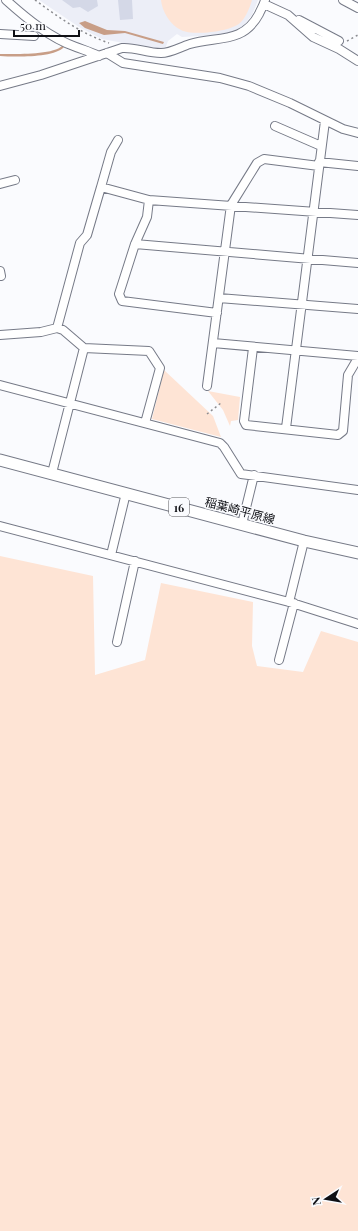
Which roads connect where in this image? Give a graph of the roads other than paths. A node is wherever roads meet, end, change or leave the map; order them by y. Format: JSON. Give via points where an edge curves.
{"nodes":[{"id":1,"x":6,"y":0,"type":"edge"},
{"id":2,"x":343,"y":0,"type":"edge"},
{"id":3,"x":265,"y":2,"type":"edge"},
{"id":4,"x":358,"y":8,"type":"edge"},
{"id":5,"x":288,"y":15,"type":"junction"},
{"id":6,"x":0,"y":34,"type":"edge"},
{"id":7,"x":34,"y":36,"type":"dead end"},
{"id":8,"x":339,"y":41,"type":"road end"},
{"id":9,"x":103,"y":55,"type":"junction"},
{"id":10,"x":358,"y":61,"type":"edge"},
{"id":11,"x":0,"y":86,"type":"edge"},
{"id":12,"x":325,"y":121,"type":"junction"},
{"id":13,"x":275,"y":126,"type":"dead end"},
{"id":14,"x":358,"y":133,"type":"edge"},
{"id":15,"x":118,"y":140,"type":"dead end"},
{"id":16,"x":321,"y":146,"type":"junction"},
{"id":17,"x":319,"y":164,"type":"junction"},
{"id":18,"x":358,"y":166,"type":"edge"},
{"id":19,"x":15,"y":180,"type":"dead end"},
{"id":20,"x":0,"y":184,"type":"edge"},
{"id":21,"x":101,"y":187,"type":"junction"},
{"id":22,"x":149,"y":200,"type":"junction"},
{"id":23,"x":231,"y":205,"type":"junction"},
{"id":24,"x":313,"y":212,"type":"junction"},
{"id":25,"x":358,"y":215,"type":"edge"},
{"id":26,"x":135,"y":244,"type":"junction"},
{"id":27,"x":224,"y":252,"type":"junction"},
{"id":28,"x":308,"y":259,"type":"junction"},
{"id":29,"x":358,"y":264,"type":"edge"},
{"id":30,"x":219,"y":298,"type":"junction"},
{"id":31,"x":302,"y":305,"type":"junction"},
{"id":32,"x":358,"y":309,"type":"edge"},
{"id":33,"x":217,"y":314,"type":"junction"},
{"id":34,"x":57,"y":328,"type":"junction"},
{"id":35,"x":0,"y":335,"type":"edge"},
{"id":36,"x":213,"y":343,"type":"junction"},
{"id":37,"x":84,"y":348,"type":"junction"},
{"id":38,"x":253,"y":348,"type":"junction"},
{"id":39,"x":297,"y":351,"type":"junction"},
{"id":40,"x":358,"y":357,"type":"edge"},
{"id":41,"x":0,"y":385,"type":"edge"},
{"id":42,"x":207,"y":386,"type":"dead end"},
{"id":43,"x":70,"y":404,"type":"junction"},
{"id":44,"x":145,"y":423,"type":"junction"},
{"id":45,"x":286,"y":428,"type":"junction"},
{"id":46,"x":0,"y":460,"type":"edge"},
{"id":47,"x":52,"y":473,"type":"junction"},
{"id":48,"x":254,"y":475,"type":"junction"},
{"id":49,"x":358,"y":490,"type":"edge"},
{"id":50,"x":126,"y":493,"type":"junction"},
{"id":51,"x":242,"y":524,"type":"junction"},
{"id":52,"x":0,"y":526,"type":"edge"},
{"id":53,"x":304,"y":541,"type":"junction"},
{"id":54,"x":358,"y":553,"type":"edge"},
{"id":55,"x":111,"y":555,"type":"junction"},
{"id":56,"x":135,"y":561,"type":"junction"},
{"id":57,"x":292,"y":603,"type":"junction"},
{"id":58,"x":358,"y":624,"type":"edge"},
{"id":59,"x":117,"y":642,"type":"dead end"},
{"id":60,"x":279,"y":660,"type":"dead end"}],
"edges":[{"from":1,"to":9,"type":"street","via":[[43,29],[76,47]]},
{"from":2,"to":4,"type":"street"},
{"from":3,"to":5,"type":"street"},
{"from":3,"to":9,"type":"street","via":[[246,31],[232,38],[193,43],[173,52],[160,53],[131,47]]},
{"from":5,"to":8,"type":"street"},
{"from":5,"to":10,"type":"street","via":[[313,37]]},
{"from":6,"to":7,"type":"street"},
{"from":9,"to":11,"type":"street"},
{"from":9,"to":12,"type":"street","via":[[123,63],[220,78],[249,86]]},
{"from":12,"to":14,"type":"street"},
{"from":12,"to":16,"type":"street"},
{"from":13,"to":16,"type":"street"},
{"from":15,"to":21,"type":"street","via":[[111,152]]},
{"from":16,"to":17,"type":"street"},
{"from":17,"to":18,"type":"street"},
{"from":17,"to":23,"type":"street","via":[[264,159],[257,163]]},
{"from":17,"to":24,"type":"street"},
{"from":19,"to":20,"type":"street"},
{"from":21,"to":22,"type":"street"},
{"from":21,"to":34,"type":"street","via":[[86,235],[80,244]]},
{"from":22,"to":23,"type":"street"},
{"from":22,"to":26,"type":"street","via":[[147,217]]},
{"from":23,"to":24,"type":"street"},
{"from":23,"to":27,"type":"street"},
{"from":24,"to":25,"type":"street"},
{"from":24,"to":28,"type":"street"},
{"from":26,"to":27,"type":"street"},
{"from":26,"to":33,"type":"street","via":[[119,294],[122,301]]},
{"from":27,"to":28,"type":"street"},
{"from":27,"to":30,"type":"street"},
{"from":28,"to":29,"type":"street"},
{"from":28,"to":31,"type":"street"},
{"from":30,"to":31,"type":"street"},
{"from":30,"to":33,"type":"street"},
{"from":31,"to":32,"type":"street"},
{"from":31,"to":39,"type":"street"},
{"from":33,"to":36,"type":"street"},
{"from":34,"to":35,"type":"street","via":[[41,332]]},
{"from":34,"to":37,"type":"street"},
{"from":36,"to":38,"type":"street"},
{"from":36,"to":42,"type":"street"},
{"from":37,"to":43,"type":"street"},
{"from":37,"to":44,"type":"street","via":[[149,351],[160,368]]},
{"from":38,"to":39,"type":"street"},
{"from":38,"to":45,"type":"street","via":[[244,421],[246,424]]},
{"from":39,"to":40,"type":"street"},
{"from":39,"to":45,"type":"street"},
{"from":40,"to":45,"type":"street","via":[[348,375],[343,431],[338,435]]},
{"from":41,"to":43,"type":"street"},
{"from":43,"to":44,"type":"street"},
{"from":43,"to":47,"type":"street"},
{"from":44,"to":48,"type":"street","via":[[220,443],[241,474]]},
{"from":46,"to":47,"type":"main road","name":"稲葉崎平原線","number":"16"},
{"from":47,"to":50,"type":"main road","name":"稲葉崎平原線","number":"16"},
{"from":48,"to":49,"type":"street"},
{"from":48,"to":51,"type":"street"},
{"from":50,"to":51,"type":"main road","name":"稲葉崎平原線","number":"16"},
{"from":50,"to":55,"type":"street"},
{"from":51,"to":53,"type":"main road","name":"稲葉崎平原線","number":"16"},
{"from":52,"to":55,"type":"street"},
{"from":53,"to":54,"type":"main road","name":"稲葉崎平原線","number":"16"},
{"from":53,"to":57,"type":"street"},
{"from":55,"to":56,"type":"street"},
{"from":56,"to":57,"type":"street"},
{"from":56,"to":59,"type":"street"},
{"from":57,"to":58,"type":"street"},
{"from":57,"to":60,"type":"street"}]}
